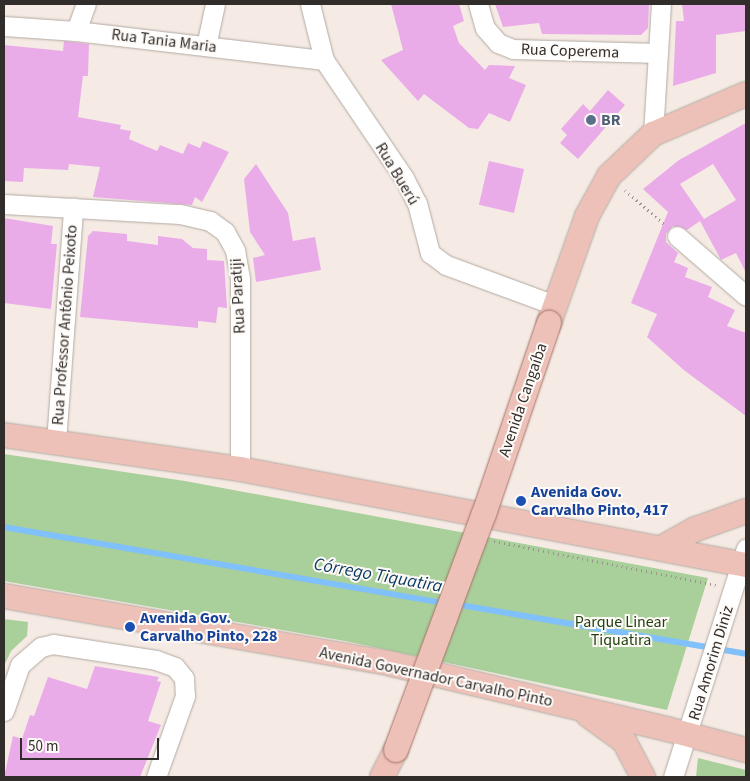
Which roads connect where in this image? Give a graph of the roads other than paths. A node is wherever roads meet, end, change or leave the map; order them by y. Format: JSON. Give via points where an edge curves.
{"nodes":[{"id":1,"x":86,"y":4,"type":"edge"},
{"id":2,"x":215,"y":4,"type":"edge"},
{"id":3,"x":310,"y":4,"type":"edge"},
{"id":4,"x":478,"y":4,"type":"edge"},
{"id":5,"x":662,"y":4,"type":"edge"},
{"id":6,"x":4,"y":26,"type":"edge"},
{"id":7,"x":76,"y":30,"type":"junction"},
{"id":8,"x":206,"y":46,"type":"junction"},
{"id":9,"x":658,"y":53,"type":"junction"},
{"id":10,"x":324,"y":60,"type":"junction"},
{"id":11,"x":746,"y":94,"type":"edge"},
{"id":12,"x":653,"y":134,"type":"junction"},
{"id":13,"x":4,"y":204,"type":"edge"},
{"id":14,"x":74,"y":208,"type":"junction"},
{"id":15,"x":677,"y":236,"type":"road end"},
{"id":16,"x":746,"y":296,"type":"edge"},
{"id":17,"x":552,"y":314,"type":"junction"},
{"id":18,"x":4,"y":435,"type":"edge"},
{"id":19,"x":56,"y":442,"type":"junction"},
{"id":20,"x":240,"y":469,"type":"junction"},
{"id":21,"x":746,"y":511,"type":"edge"},
{"id":22,"x":662,"y":547,"type":"junction"},
{"id":23,"x":744,"y":559,"type":"edge"},
{"id":24,"x":4,"y":596,"type":"edge"},
{"id":25,"x":578,"y":709,"type":"junction"},
{"id":26,"x":4,"y":711,"type":"edge"},
{"id":27,"x":692,"y":724,"type":"junction"},
{"id":28,"x":746,"y":750,"type":"edge"},
{"id":29,"x":156,"y":777,"type":"edge"},
{"id":30,"x":382,"y":777,"type":"edge"},
{"id":31,"x":643,"y":777,"type":"edge"},
{"id":32,"x":673,"y":777,"type":"edge"}],
"edges":[{"from":1,"to":7,"type":"street"},
{"from":2,"to":8,"type":"street"},
{"from":3,"to":10,"type":"street","name":"Rua Buerú"},
{"from":4,"to":9,"type":"street","name":"Rua Coperema","via":[[486,28],[498,43],[513,49]]},
{"from":5,"to":9,"type":"street"},
{"from":6,"to":7,"type":"street","name":"Rua Tania Maria"},
{"from":7,"to":8,"type":"street","name":"Rua Tania Maria"},
{"from":8,"to":10,"type":"street","name":"Rua Tania Maria"},
{"from":9,"to":12,"type":"street"},
{"from":10,"to":17,"type":"street","name":"Rua Buerú","via":[[404,178],[417,203],[430,253],[436,260]]},
{"from":11,"to":12,"type":"main road","name":"Avenida Cangaíba"},
{"from":12,"to":17,"type":"main road","name":"Avenida Cangaíba","via":[[609,176],[587,216]]},
{"from":13,"to":14,"type":"street","name":"Rua Paratiji"},
{"from":14,"to":19,"type":"street","name":"Rua Professor Antônio Peixoto"},
{"from":14,"to":20,"type":"street","name":"Rua Paratiji","via":[[180,214],[210,221],[225,232],[235,250],[240,279]]},
{"from":15,"to":16,"type":"street"},
{"from":17,"to":30,"type":"main road","name":"Avenida Cangaíba","bridge":true,"via":[[484,514],[396,750]]},
{"from":18,"to":19,"type":"main road"},
{"from":19,"to":20,"type":"main road"},
{"from":20,"to":22,"type":"main road"},
{"from":21,"to":22,"type":"main road","via":[[696,529]]},
{"from":22,"to":23,"type":"main road"},
{"from":23,"to":27,"type":"street","name":"Rua Amorim Diniz"},
{"from":24,"to":25,"type":"main road","name":"Avenida Governador Carvalho Pinto","via":[[392,664]]},
{"from":25,"to":27,"type":"main road","name":"Avenida Governador Carvalho Pinto"},
{"from":25,"to":31,"type":"main road","via":[[624,740]]},
{"from":26,"to":29,"type":"street","via":[[20,666],[40,647],[53,644],[156,660],[175,667],[184,678],[185,696]]},
{"from":27,"to":28,"type":"main road","name":"Avenida Governador Carvalho Pinto"},
{"from":27,"to":32,"type":"street","name":"Rua Amorim Diniz"}]}
